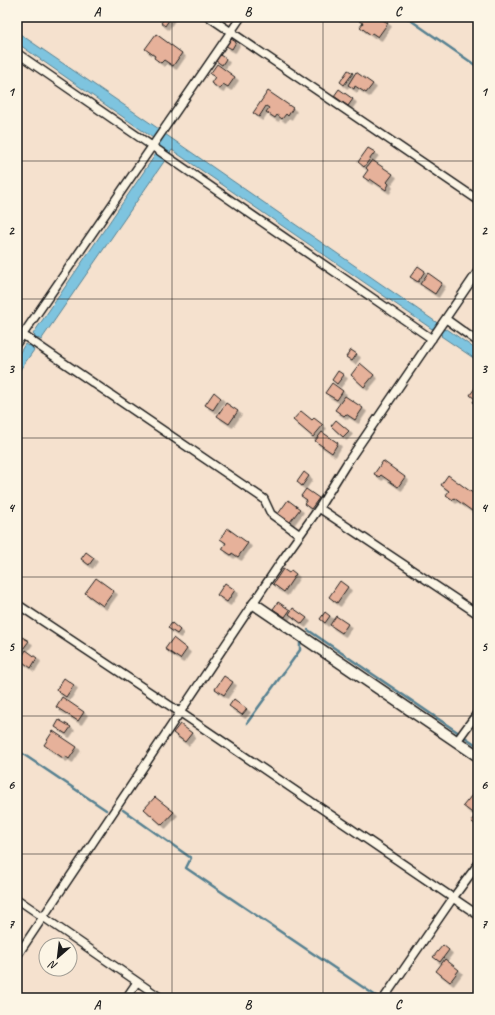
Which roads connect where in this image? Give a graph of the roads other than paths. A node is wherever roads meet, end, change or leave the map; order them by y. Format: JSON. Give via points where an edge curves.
{"nodes":[{"id":1,"x":209,"y":17,"type":"edge"},
{"id":2,"x":241,"y":17,"type":"edge"},
{"id":3,"x":231,"y":32,"type":"junction"},
{"id":4,"x":17,"y":54,"type":"edge"},
{"id":5,"x":154,"y":148,"type":"junction"},
{"id":6,"x":478,"y":200,"type":"edge"},
{"id":7,"x":478,"y":271,"type":"edge"},
{"id":8,"x":444,"y":322,"type":"junction"},
{"id":9,"x":20,"y":333,"type":"edge"},
{"id":10,"x":434,"y":336,"type":"junction"},
{"id":11,"x":478,"y":342,"type":"edge"},
{"id":12,"x":17,"y":343,"type":"edge"},
{"id":13,"x":319,"y":508,"type":"junction"},
{"id":14,"x":300,"y":535,"type":"junction"},
{"id":15,"x":17,"y":604,"type":"edge"},
{"id":16,"x":254,"y":604,"type":"junction"},
{"id":17,"x":478,"y":614,"type":"edge"},
{"id":18,"x":478,"y":712,"type":"edge"},
{"id":19,"x":180,"y":713,"type":"junction"},
{"id":20,"x":460,"y":737,"type":"junction"},
{"id":21,"x":478,"y":756,"type":"edge"},
{"id":22,"x":478,"y":864,"type":"edge"},
{"id":23,"x":453,"y":898,"type":"junction"},
{"id":24,"x":17,"y":899,"type":"edge"},
{"id":25,"x":478,"y":915,"type":"edge"},
{"id":26,"x":44,"y":918,"type":"junction"},
{"id":27,"x":17,"y":956,"type":"edge"},
{"id":28,"x":137,"y":982,"type":"junction"},
{"id":29,"x":126,"y":998,"type":"edge"},
{"id":30,"x":161,"y":998,"type":"edge"},
{"id":31,"x":384,"y":998,"type":"edge"}],
"edges":[{"from":1,"to":3,"type":"street"},
{"from":2,"to":3,"type":"street"},
{"from":3,"to":5,"type":"street"},
{"from":3,"to":6,"type":"street"},
{"from":4,"to":5,"type":"street"},
{"from":5,"to":9,"type":"street"},
{"from":5,"to":10,"type":"street"},
{"from":7,"to":8,"type":"street"},
{"from":8,"to":10,"type":"street"},
{"from":8,"to":11,"type":"street"},
{"from":9,"to":12,"type":"street"},
{"from":9,"to":14,"type":"street","via":[[264,499],[271,514]]},
{"from":10,"to":13,"type":"street"},
{"from":13,"to":14,"type":"street"},
{"from":13,"to":17,"type":"street"},
{"from":14,"to":16,"type":"street"},
{"from":15,"to":19,"type":"street"},
{"from":16,"to":19,"type":"street"},
{"from":16,"to":20,"type":"street"},
{"from":18,"to":20,"type":"street"},
{"from":19,"to":23,"type":"street"},
{"from":19,"to":26,"type":"street"},
{"from":20,"to":21,"type":"street"},
{"from":22,"to":23,"type":"street"},
{"from":23,"to":25,"type":"street"},
{"from":23,"to":31,"type":"street"},
{"from":24,"to":26,"type":"street"},
{"from":26,"to":27,"type":"street"},
{"from":26,"to":28,"type":"street"},
{"from":28,"to":29,"type":"street"},
{"from":28,"to":30,"type":"street"}]}
